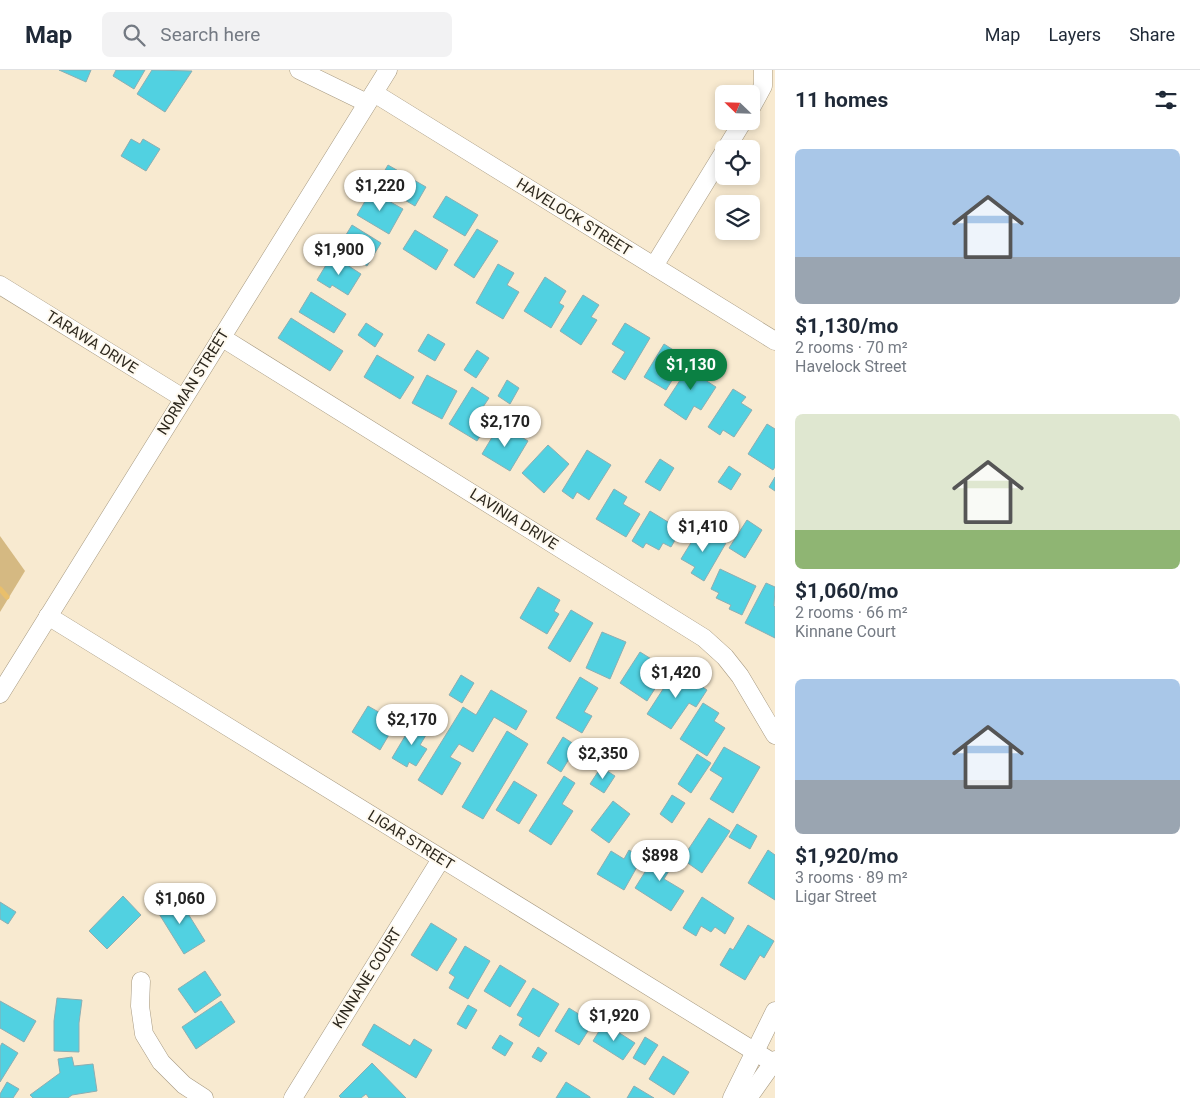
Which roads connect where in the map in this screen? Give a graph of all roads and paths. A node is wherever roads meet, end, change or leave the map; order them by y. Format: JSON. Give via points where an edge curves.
{"nodes":[{"id":1,"x":299,"y":70,"type":"edge"},
{"id":2,"x":388,"y":70,"type":"edge"},
{"id":3,"x":763,"y":70,"type":"edge"},
{"id":4,"x":760,"y":92,"type":"edge"},
{"id":5,"x":371,"y":98,"type":"junction"},
{"id":6,"x":715,"y":167,"type":"edge"},
{"id":7,"x":654,"y":266,"type":"junction"},
{"id":8,"x":0,"y":285,"type":"edge"},
{"id":9,"x":221,"y":337,"type":"junction"},
{"id":10,"x":775,"y":341,"type":"edge"},
{"id":11,"x":183,"y":398,"type":"junction"},
{"id":12,"x":48,"y":616,"type":"junction"},
{"id":13,"x":0,"y":694,"type":"edge"},
{"id":14,"x":775,"y":735,"type":"edge"},
{"id":15,"x":441,"y":859,"type":"junction"},
{"id":16,"x":141,"y":981,"type":"dead end"},
{"id":17,"x":775,"y":1011,"type":"edge"},
{"id":18,"x":754,"y":1051,"type":"junction"},
{"id":19,"x":774,"y":1062,"type":"edge"},
{"id":20,"x":204,"y":1098,"type":"edge"},
{"id":21,"x":293,"y":1098,"type":"edge"},
{"id":22,"x":732,"y":1098,"type":"edge"},
{"id":23,"x":748,"y":1098,"type":"edge"}],
"edges":[{"from":1,"to":5,"type":"street","name":"HAVELOCK STREET"},
{"from":2,"to":5,"type":"street","name":"NORMAN STREET"},
{"from":3,"to":4,"type":"street"},
{"from":5,"to":7,"type":"street","name":"HAVELOCK STREET"},
{"from":5,"to":9,"type":"street","name":"NORMAN STREET"},
{"from":6,"to":7,"type":"street"},
{"from":7,"to":10,"type":"street","name":"HAVELOCK STREET"},
{"from":8,"to":11,"type":"street","name":"TARAWA DRIVE"},
{"from":9,"to":11,"type":"street","name":"NORMAN STREET"},
{"from":9,"to":14,"type":"street","name":"LAVINIA DRIVE","via":[[704,638],[740,676]]},
{"from":11,"to":12,"type":"street","name":"NORMAN STREET"},
{"from":12,"to":13,"type":"street","name":"NORMAN STREET"},
{"from":12,"to":15,"type":"street","name":"LIGAR STREET"},
{"from":15,"to":18,"type":"street","name":"LIGAR STREET"},
{"from":15,"to":21,"type":"street","name":"KINNANE COURT"},
{"from":16,"to":20,"type":"street","via":[[144,1034],[162,1062],[184,1085]]},
{"from":17,"to":18,"type":"street"},
{"from":18,"to":19,"type":"street","name":"LIGAR STREET"},
{"from":18,"to":22,"type":"street"},
{"from":19,"to":23,"type":"street"}]}
